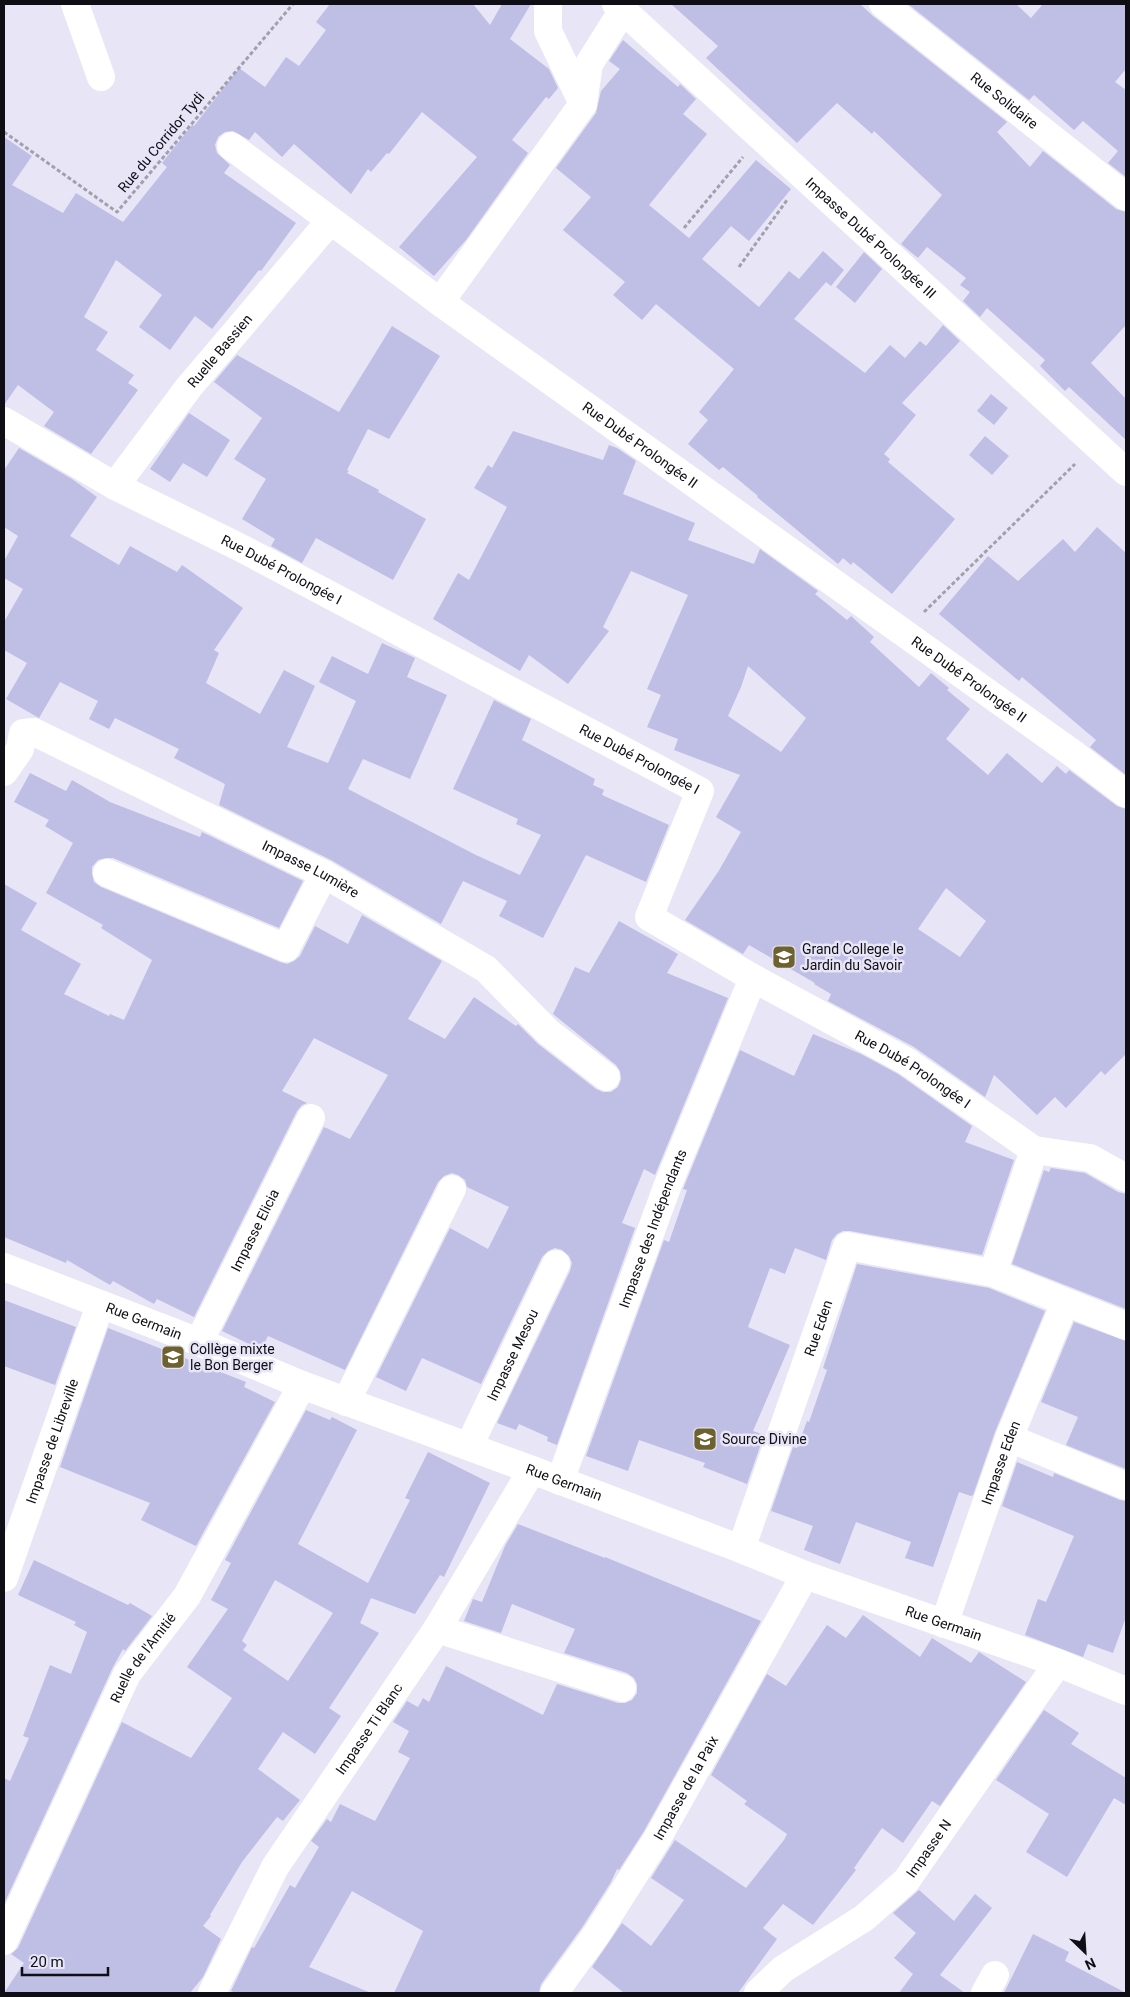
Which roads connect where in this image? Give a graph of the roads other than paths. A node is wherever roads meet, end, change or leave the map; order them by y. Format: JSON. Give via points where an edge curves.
{"nodes":[{"id":1,"x":75,"y":4,"type":"edge"},
{"id":2,"x":548,"y":4,"type":"edge"},
{"id":3,"x":883,"y":4,"type":"edge"},
{"id":4,"x":620,"y":7,"type":"edge"},
{"id":5,"x":101,"y":77,"type":"dead end"},
{"id":6,"x":584,"y":104,"type":"junction"},
{"id":7,"x":231,"y":146,"type":"dead end"},
{"id":8,"x":1126,"y":197,"type":"edge"},
{"id":9,"x":330,"y":221,"type":"junction"},
{"id":10,"x":440,"y":302,"type":"junction"},
{"id":11,"x":4,"y":421,"type":"edge"},
{"id":12,"x":1126,"y":472,"type":"edge"},
{"id":13,"x":115,"y":486,"type":"junction"},
{"id":14,"x":4,"y":772,"type":"edge"},
{"id":15,"x":1126,"y":794,"type":"edge"},
{"id":16,"x":107,"y":873,"type":"dead end"},
{"id":17,"x":324,"y":874,"type":"junction"},
{"id":18,"x":753,"y":978,"type":"junction"},
{"id":19,"x":606,"y":1077,"type":"dead end"},
{"id":20,"x":311,"y":1118,"type":"dead end"},
{"id":21,"x":1034,"y":1150,"type":"junction"},
{"id":22,"x":1126,"y":1178,"type":"edge"},
{"id":23,"x":452,"y":1189,"type":"dead end"},
{"id":24,"x":556,"y":1264,"type":"dead end"},
{"id":25,"x":4,"y":1267,"type":"edge"},
{"id":26,"x":992,"y":1273,"type":"junction"},
{"id":27,"x":1065,"y":1303,"type":"junction"},
{"id":28,"x":100,"y":1305,"type":"junction"},
{"id":29,"x":1126,"y":1326,"type":"edge"},
{"id":30,"x":199,"y":1342,"type":"junction"},
{"id":31,"x":302,"y":1385,"type":"junction"},
{"id":32,"x":346,"y":1402,"type":"junction"},
{"id":33,"x":1009,"y":1438,"type":"junction"},
{"id":34,"x":469,"y":1446,"type":"junction"},
{"id":35,"x":532,"y":1470,"type":"junction"},
{"id":36,"x":560,"y":1481,"type":"junction"},
{"id":37,"x":1126,"y":1486,"type":"edge"},
{"id":38,"x":740,"y":1549,"type":"junction"},
{"id":39,"x":804,"y":1576,"type":"junction"},
{"id":40,"x":4,"y":1578,"type":"edge"},
{"id":41,"x":944,"y":1624,"type":"junction"},
{"id":42,"x":437,"y":1629,"type":"junction"},
{"id":43,"x":1058,"y":1662,"type":"junction"},
{"id":44,"x":622,"y":1688,"type":"dead end"},
{"id":45,"x":1126,"y":1691,"type":"edge"},
{"id":46,"x":4,"y":1941,"type":"edge"},
{"id":47,"x":212,"y":1993,"type":"edge"},
{"id":48,"x":554,"y":1993,"type":"edge"},
{"id":49,"x":758,"y":1993,"type":"edge"}],
"edges":[{"from":1,"to":5,"type":"street"},
{"from":2,"to":6,"type":"street","via":[[548,31]]},
{"from":3,"to":8,"type":"street","name":"Rue Solidaire"},
{"from":4,"to":6,"type":"street","via":[[589,64]]},
{"from":4,"to":12,"type":"street","name":"Impasse Dubé Prolongée III"},
{"from":6,"to":10,"type":"street"},
{"from":7,"to":9,"type":"street","name":"Rue Dubé Prolongée II"},
{"from":9,"to":10,"type":"street","name":"Rue Dubé Prolongée II"},
{"from":9,"to":13,"type":"street","name":"Ruelle Bassien","via":[[189,387]]},
{"from":10,"to":15,"type":"street","name":"Rue Dubé Prolongée II"},
{"from":11,"to":13,"type":"street","name":"Rue Dubé Prolongée I"},
{"from":13,"to":18,"type":"street","name":"Rue Dubé Prolongée I","via":[[249,552],[700,791],[649,917]]},
{"from":14,"to":17,"type":"street","name":"Impasse Lumière","via":[[20,749],[23,733],[34,732]]},
{"from":16,"to":17,"type":"street","via":[[286,948]]},
{"from":17,"to":19,"type":"street","name":"Impasse Lumière","via":[[486,969],[548,1032]]},
{"from":18,"to":21,"type":"street","name":"Rue Dubé Prolongée I","via":[[906,1061]]},
{"from":18,"to":36,"type":"street","name":"Impasse des Indépendants","via":[[667,1187]]},
{"from":20,"to":30,"type":"street","name":"Impasse Elicia"},
{"from":21,"to":22,"type":"street","via":[[1090,1158]]},
{"from":21,"to":26,"type":"street"},
{"from":23,"to":32,"type":"street"},
{"from":24,"to":34,"type":"street","name":"Impasse Mesou"},
{"from":25,"to":28,"type":"street","name":"Rue Germain"},
{"from":26,"to":27,"type":"street"},
{"from":26,"to":38,"type":"street","name":"Rue Eden","via":[[847,1246]]},
{"from":27,"to":29,"type":"street"},
{"from":27,"to":33,"type":"street","name":"Impasse Eden"},
{"from":28,"to":30,"type":"street","name":"Rue Germain"},
{"from":28,"to":40,"type":"street","name":"Impasse de Libreville"},
{"from":30,"to":31,"type":"street","name":"Rue Germain"},
{"from":31,"to":32,"type":"street","name":"Rue Germain"},
{"from":31,"to":46,"type":"street","name":"Ruelle de l'Amitié","via":[[187,1596],[127,1674]]},
{"from":32,"to":34,"type":"street","name":"Rue Germain"},
{"from":33,"to":37,"type":"street"},
{"from":33,"to":41,"type":"street","name":"Impasse Eden"},
{"from":34,"to":35,"type":"street","name":"Rue Germain"},
{"from":35,"to":36,"type":"street","name":"Rue Germain"},
{"from":35,"to":42,"type":"street","name":"Impasse Ti Blanc"},
{"from":36,"to":38,"type":"street","name":"Rue Germain"},
{"from":38,"to":39,"type":"street","name":"Rue Germain"},
{"from":39,"to":41,"type":"street","name":"Rue Germain"},
{"from":39,"to":48,"type":"street","name":"Impasse de la Paix","via":[[657,1839],[596,1935]]},
{"from":41,"to":43,"type":"street","name":"Rue Germain"},
{"from":42,"to":44,"type":"street"},
{"from":42,"to":47,"type":"street","name":"Impasse Ti Blanc","via":[[276,1867]]},
{"from":43,"to":45,"type":"street","name":"Rue Germain"},
{"from":43,"to":49,"type":"street","name":"Impasse N","via":[[906,1881],[864,1918],[783,1969]]}]}
